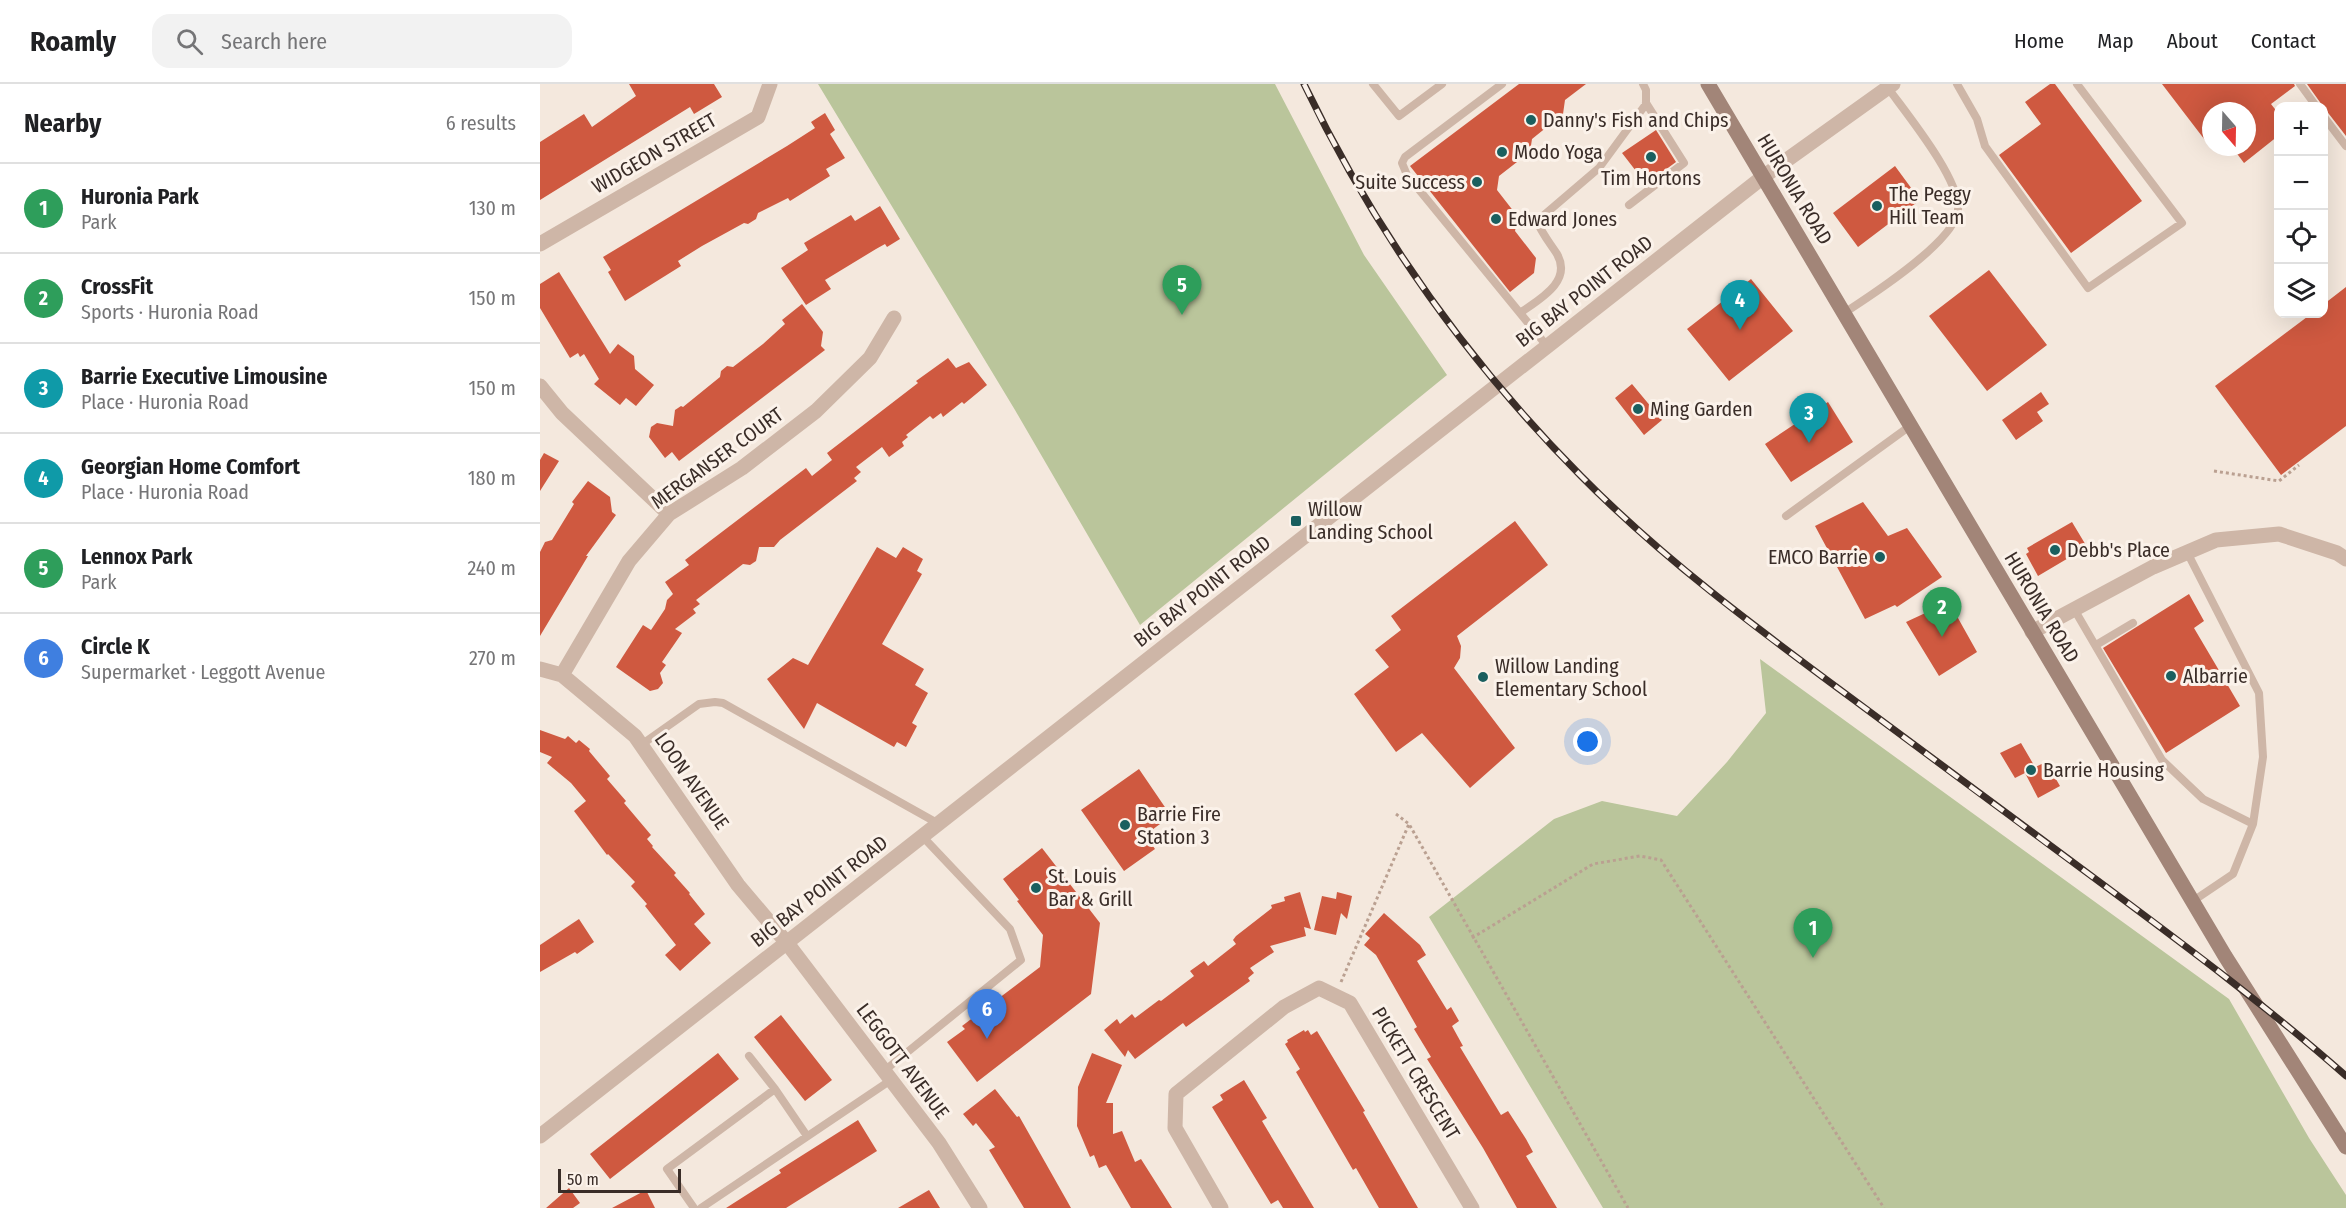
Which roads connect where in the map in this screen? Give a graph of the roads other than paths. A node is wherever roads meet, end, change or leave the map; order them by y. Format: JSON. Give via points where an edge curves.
{"nodes":[{"id":1,"x":770,"y":84,"type":"edge"},
{"id":2,"x":1373,"y":84,"type":"edge"},
{"id":3,"x":1442,"y":84,"type":"edge"},
{"id":4,"x":1502,"y":84,"type":"edge"},
{"id":5,"x":1643,"y":84,"type":"edge"},
{"id":6,"x":1708,"y":84,"type":"edge"},
{"id":7,"x":1957,"y":84,"type":"edge"},
{"id":8,"x":2077,"y":84,"type":"edge"},
{"id":9,"x":2300,"y":84,"type":"edge"},
{"id":10,"x":1891,"y":86,"type":"edge"},
{"id":11,"x":2313,"y":102,"type":"edge"},
{"id":12,"x":1646,"y":103,"type":"junction"},
{"id":13,"x":2328,"y":122,"type":"edge"},
{"id":14,"x":2346,"y":146,"type":"edge"},
{"id":15,"x":1763,"y":177,"type":"junction"},
{"id":16,"x":1629,"y":205,"type":"dead end"},
{"id":17,"x":540,"y":244,"type":"edge"},
{"id":18,"x":1520,"y":313,"type":"junction"},
{"id":19,"x":1844,"y":313,"type":"junction"},
{"id":20,"x":894,"y":318,"type":"dead end"},
{"id":21,"x":1547,"y":346,"type":"junction"},
{"id":22,"x":540,"y":386,"type":"edge"},
{"id":23,"x":1910,"y":426,"type":"junction"},
{"id":24,"x":669,"y":514,"type":"junction"},
{"id":25,"x":1786,"y":516,"type":"dead end"},
{"id":26,"x":2187,"y":552,"type":"junction"},
{"id":27,"x":2346,"y":559,"type":"edge"},
{"id":28,"x":2074,"y":609,"type":"junction"},
{"id":29,"x":2133,"y":623,"type":"dead end"},
{"id":30,"x":2032,"y":632,"type":"junction"},
{"id":31,"x":2096,"y":645,"type":"junction"},
{"id":32,"x":540,"y":669,"type":"edge"},
{"id":33,"x":562,"y":675,"type":"junction"},
{"id":34,"x":641,"y":745,"type":"junction"},
{"id":35,"x":939,"y":824,"type":"junction"},
{"id":36,"x":2253,"y":824,"type":"junction"},
{"id":37,"x":923,"y":837,"type":"junction"},
{"id":38,"x":2193,"y":901,"type":"junction"},
{"id":39,"x":787,"y":943,"type":"junction"},
{"id":40,"x":748,"y":1056,"type":"dead end"},
{"id":41,"x":887,"y":1075,"type":"junction"},
{"id":42,"x":775,"y":1089,"type":"junction"},
{"id":43,"x":540,"y":1136,"type":"edge"},
{"id":44,"x":807,"y":1136,"type":"junction"},
{"id":45,"x":2346,"y":1147,"type":"edge"},
{"id":46,"x":694,"y":1208,"type":"edge"},
{"id":47,"x":701,"y":1208,"type":"edge"},
{"id":48,"x":980,"y":1208,"type":"edge"},
{"id":49,"x":1221,"y":1208,"type":"edge"},
{"id":50,"x":1472,"y":1208,"type":"edge"}],
"edges":[{"from":1,"to":17,"type":"street","name":"WIDGEON STREET","via":[[758,117]]},
{"from":2,"to":3,"type":"lane","via":[[1399,116]]},
{"from":4,"to":18,"type":"lane","via":[[1402,163],[1407,175]]},
{"from":5,"to":12,"type":"lane"},
{"from":6,"to":15,"type":"main road","name":"HURONIA ROAD"},
{"from":7,"to":8,"type":"lane","via":[[1977,119],[1985,146],[2088,288],[2182,223]]},
{"from":9,"to":11,"type":"lane"},
{"from":10,"to":15,"type":"street","name":"BIG BAY POINT ROAD"},
{"from":10,"to":19,"type":"lane","via":[[1939,161],[1958,212],[1950,228],[1925,254]]},
{"from":12,"to":16,"type":"lane","via":[[1684,163]]},
{"from":12,"to":18,"type":"lane","via":[[1599,168],[1537,221],[1559,257],[1561,274],[1555,287]]},
{"from":13,"to":14,"type":"lane"},
{"from":15,"to":19,"type":"main road","name":"HURONIA ROAD"},
{"from":15,"to":21,"type":"street","name":"BIG BAY POINT ROAD"},
{"from":18,"to":21,"type":"lane"},
{"from":19,"to":23,"type":"main road","name":"HURONIA ROAD"},
{"from":20,"to":24,"type":"street","name":"MERGANSER COURT","via":[[870,358],[816,411],[742,468]]},
{"from":21,"to":35,"type":"street","name":"BIG BAY POINT ROAD"},
{"from":22,"to":24,"type":"street","via":[[562,413]]},
{"from":23,"to":25,"type":"lane"},
{"from":23,"to":30,"type":"main road","name":"HURONIA ROAD"},
{"from":24,"to":33,"type":"street","name":"MERGANSER COURT","via":[[629,561]]},
{"from":26,"to":27,"type":"street","via":[[2216,540],[2279,534]]},
{"from":26,"to":28,"type":"street"},
{"from":26,"to":36,"type":"lane","via":[[2259,693],[2263,757]]},
{"from":28,"to":30,"type":"street"},
{"from":28,"to":31,"type":"lane"},
{"from":29,"to":31,"type":"lane"},
{"from":30,"to":38,"type":"main road","name":"HURONIA ROAD"},
{"from":31,"to":36,"type":"lane","via":[[2162,760],[2203,799]]},
{"from":32,"to":33,"type":"street","name":"LOON AVENUE"},
{"from":33,"to":34,"type":"street","name":"LOON AVENUE"},
{"from":34,"to":35,"type":"lane","via":[[699,704],[723,703]]},
{"from":34,"to":39,"type":"street","name":"LOON AVENUE","via":[[738,885]]},
{"from":35,"to":37,"type":"street","name":"BIG BAY POINT ROAD"},
{"from":36,"to":38,"type":"lane","via":[[2233,874]]},
{"from":37,"to":39,"type":"street","name":"BIG BAY POINT ROAD"},
{"from":37,"to":41,"type":"lane","via":[[1010,929],[1021,960]]},
{"from":38,"to":45,"type":"main road","name":"HURONIA ROAD"},
{"from":39,"to":41,"type":"street","name":"LEGGOTT AVENUE"},
{"from":39,"to":43,"type":"street","name":"BIG BAY POINT ROAD"},
{"from":40,"to":42,"type":"lane"},
{"from":41,"to":44,"type":"lane"},
{"from":41,"to":48,"type":"street","name":"LEGGOTT AVENUE","via":[[939,1143]]},
{"from":42,"to":44,"type":"lane"},
{"from":42,"to":46,"type":"lane","via":[[667,1169]]},
{"from":44,"to":47,"type":"lane"},
{"from":49,"to":50,"type":"street","name":"PICKETT CRESCENT","via":[[1175,1128],[1176,1094],[1284,1008],[1319,988],[1350,1003]]}]}
